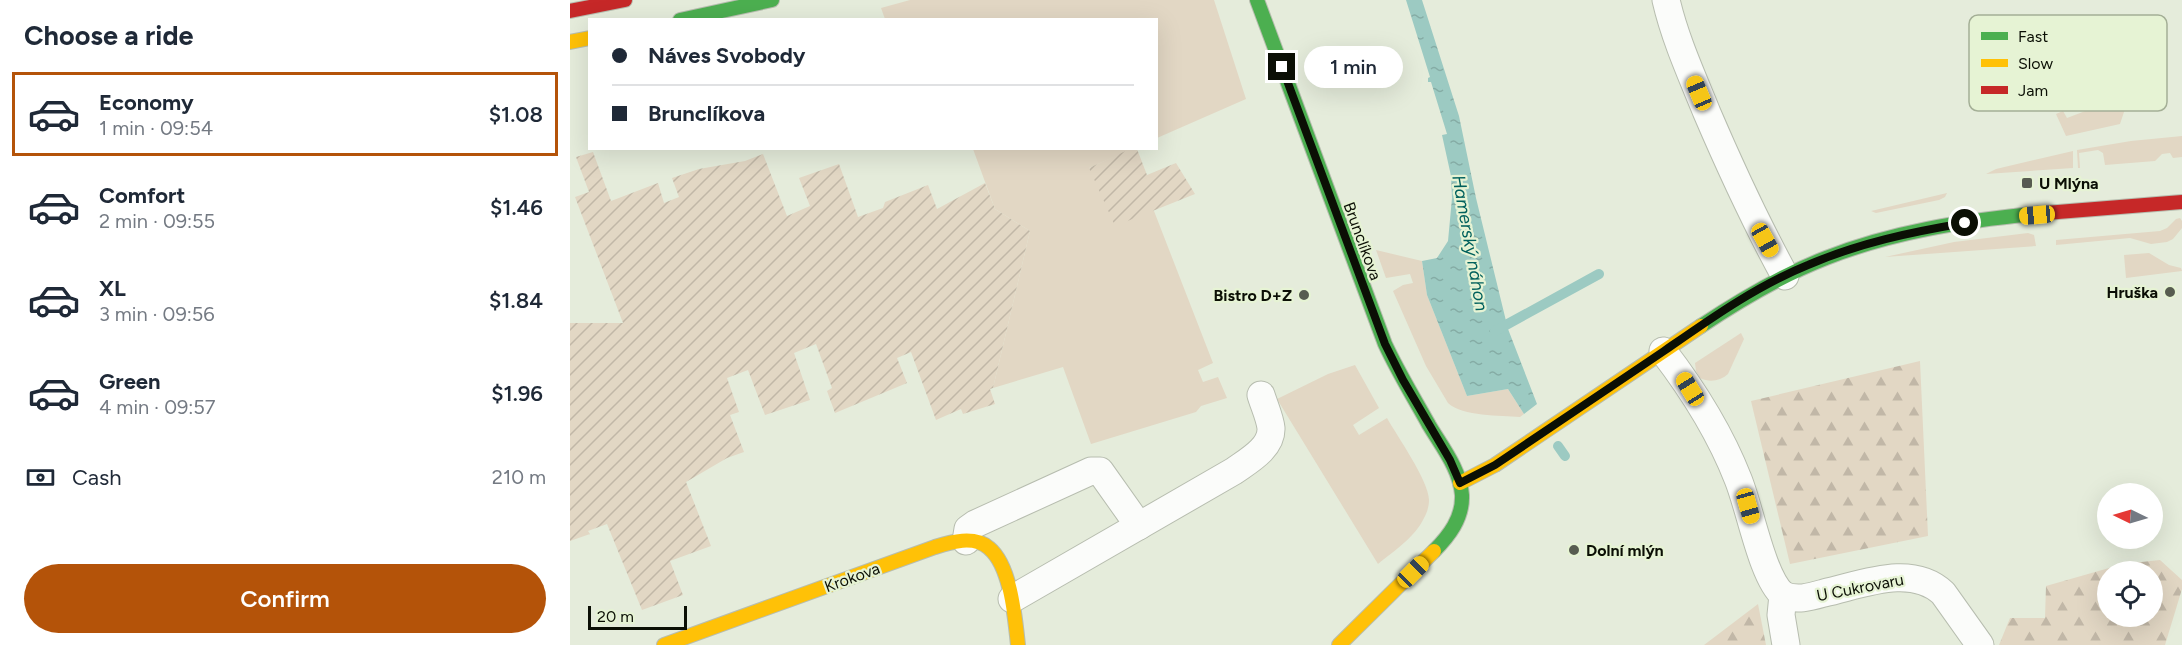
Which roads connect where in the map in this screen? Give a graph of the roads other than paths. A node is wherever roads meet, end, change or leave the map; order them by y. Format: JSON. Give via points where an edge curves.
{"nodes":[{"id":1,"x":626,"y":0,"type":"edge"},
{"id":2,"x":772,"y":0,"type":"edge"},
{"id":3,"x":1257,"y":0,"type":"edge"},
{"id":4,"x":1666,"y":0,"type":"edge"},
{"id":5,"x":742,"y":3,"type":"edge"},
{"id":6,"x":570,"y":11,"type":"edge"},
{"id":7,"x":687,"y":18,"type":"edge"},
{"id":8,"x":588,"y":38,"type":"edge"},
{"id":9,"x":570,"y":42,"type":"edge"},
{"id":10,"x":2182,"y":202,"type":"edge"},
{"id":11,"x":1785,"y":276,"type":"junction"},
{"id":12,"x":1664,"y":351,"type":"junction"},
{"id":13,"x":1261,"y":395,"type":"dead end"},
{"id":14,"x":1460,"y":483,"type":"junction"},
{"id":15,"x":1139,"y":526,"type":"junction"},
{"id":16,"x":966,"y":541,"type":"junction"},
{"id":17,"x":1783,"y":595,"type":"junction"},
{"id":18,"x":1012,"y":599,"type":"junction"},
{"id":19,"x":664,"y":645,"type":"edge"},
{"id":20,"x":1018,"y":645,"type":"edge"},
{"id":21,"x":1339,"y":645,"type":"edge"},
{"id":22,"x":1786,"y":645,"type":"edge"},
{"id":23,"x":1980,"y":645,"type":"edge"}],
"edges":[{"from":1,"to":6,"type":"street"},
{"from":2,"to":5,"type":"street"},
{"from":3,"to":14,"type":"street","name":"Brunclíkova","via":[[1385,344]]},
{"from":4,"to":11,"type":"street","via":[[1715,131],[1755,222]]},
{"from":5,"to":7,"type":"street"},
{"from":8,"to":9,"type":"street"},
{"from":10,"to":11,"type":"street","via":[[1929,229],[1852,248]]},
{"from":11,"to":12,"type":"street"},
{"from":12,"to":14,"type":"street","via":[[1495,465]]},
{"from":12,"to":17,"type":"street","via":[[1718,435],[1738,478],[1765,566]]},
{"from":13,"to":15,"type":"street","via":[[1271,428],[1268,443],[1234,471]]},
{"from":14,"to":21,"type":"street","via":[[1462,497],[1450,535]]},
{"from":15,"to":16,"type":"street","via":[[1100,471],[1091,471],[975,524],[968,529]]},
{"from":15,"to":18,"type":"street"},
{"from":16,"to":18,"type":"street","via":[[990,549]]},
{"from":16,"to":19,"type":"street","name":"Krokova","via":[[952,541]]},
{"from":17,"to":22,"type":"street","via":[[1781,615]]},
{"from":17,"to":23,"type":"street","name":"U Cukrovaru","via":[[1807,597],[1884,580],[1915,578],[1943,593]]},
{"from":18,"to":20,"type":"street"}]}
